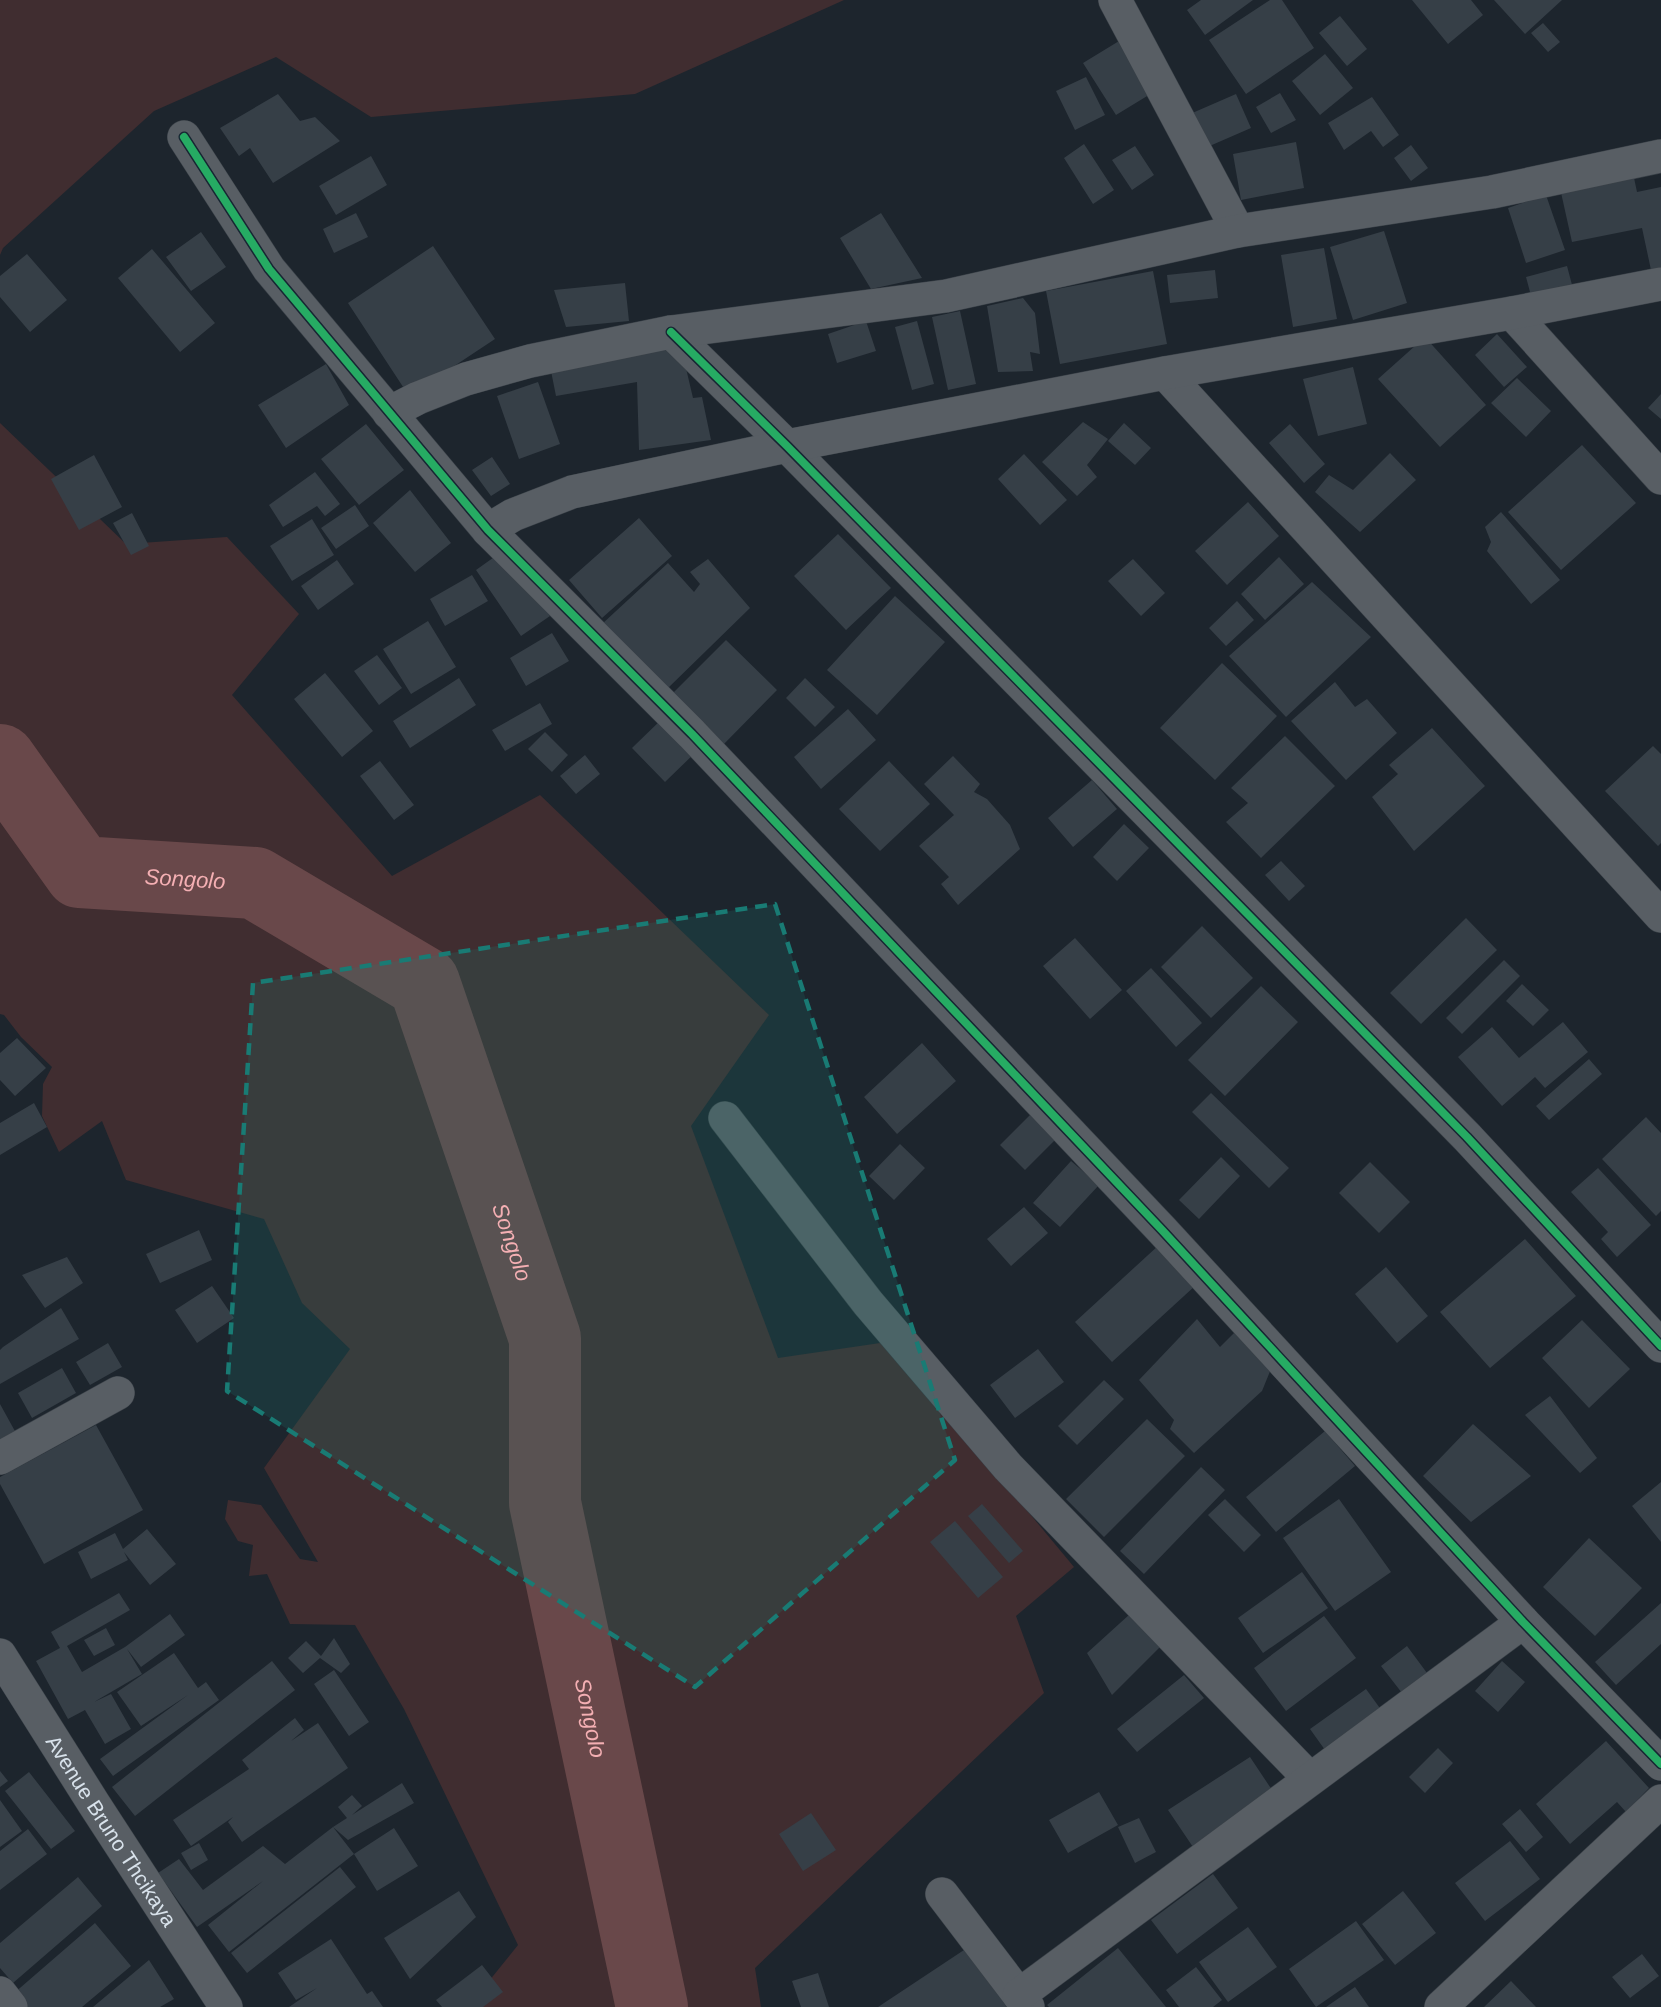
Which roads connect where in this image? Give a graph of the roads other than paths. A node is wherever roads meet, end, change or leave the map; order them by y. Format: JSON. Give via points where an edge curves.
{"nodes":[{"id":1,"x":1115,"y":0,"type":"edge"},
{"id":2,"x":184,"y":137,"type":"dead end"},
{"id":3,"x":1661,"y":156,"type":"edge"},
{"id":4,"x":1238,"y":231,"type":"junction"},
{"id":5,"x":1661,"y":284,"type":"edge"},
{"id":6,"x":1512,"y":313,"type":"junction"},
{"id":7,"x":671,"y":333,"type":"junction"},
{"id":8,"x":1165,"y":373,"type":"junction"},
{"id":9,"x":389,"y":413,"type":"junction"},
{"id":10,"x":787,"y":446,"type":"junction"},
{"id":11,"x":1661,"y":478,"type":"edge"},
{"id":12,"x":488,"y":530,"type":"junction"},
{"id":13,"x":1661,"y":916,"type":"edge"},
{"id":14,"x":725,"y":1118,"type":"dead end"},
{"id":15,"x":1661,"y":1346,"type":"edge"},
{"id":16,"x":118,"y":1393,"type":"dead end"},
{"id":17,"x":0,"y":1458,"type":"edge"},
{"id":18,"x":1523,"y":1622,"type":"junction"},
{"id":19,"x":0,"y":1654,"type":"edge"},
{"id":20,"x":1661,"y":1764,"type":"edge"},
{"id":21,"x":1310,"y":1779,"type":"junction"},
{"id":22,"x":1661,"y":1801,"type":"edge"},
{"id":23,"x":942,"y":1894,"type":"dead end"},
{"id":24,"x":0,"y":1993,"type":"edge"},
{"id":25,"x":1023,"y":2001,"type":"edge"},
{"id":26,"x":11,"y":2007,"type":"edge"},
{"id":27,"x":226,"y":2007,"type":"edge"},
{"id":28,"x":1442,"y":2007,"type":"edge"}],
"edges":[{"from":1,"to":4,"type":"street"},
{"from":2,"to":9,"type":"street","via":[[268,269]]},
{"from":3,"to":4,"type":"street","via":[[1492,192]]},
{"from":4,"to":7,"type":"street","via":[[946,296]]},
{"from":5,"to":6,"type":"street"},
{"from":6,"to":8,"type":"street"},
{"from":6,"to":11,"type":"street"},
{"from":7,"to":9,"type":"street","via":[[466,378]]},
{"from":7,"to":10,"type":"street"},
{"from":8,"to":10,"type":"street"},
{"from":8,"to":13,"type":"street"},
{"from":9,"to":12,"type":"street"},
{"from":10,"to":12,"type":"street","via":[[572,492],[513,515]]},
{"from":10,"to":15,"type":"street","via":[[1467,1137]]},
{"from":12,"to":18,"type":"street","via":[[692,734],[1047,1108]]},
{"from":14,"to":21,"type":"street","via":[[868,1303],[1008,1467]]},
{"from":16,"to":17,"type":"street"},
{"from":18,"to":20,"type":"street"},
{"from":18,"to":21,"type":"street"},
{"from":19,"to":27,"type":"street","name":"Avenue Bruno Thcikaya"},
{"from":21,"to":25,"type":"street"},
{"from":22,"to":28,"type":"street"},
{"from":23,"to":25,"type":"street"},
{"from":24,"to":26,"type":"street"}]}
